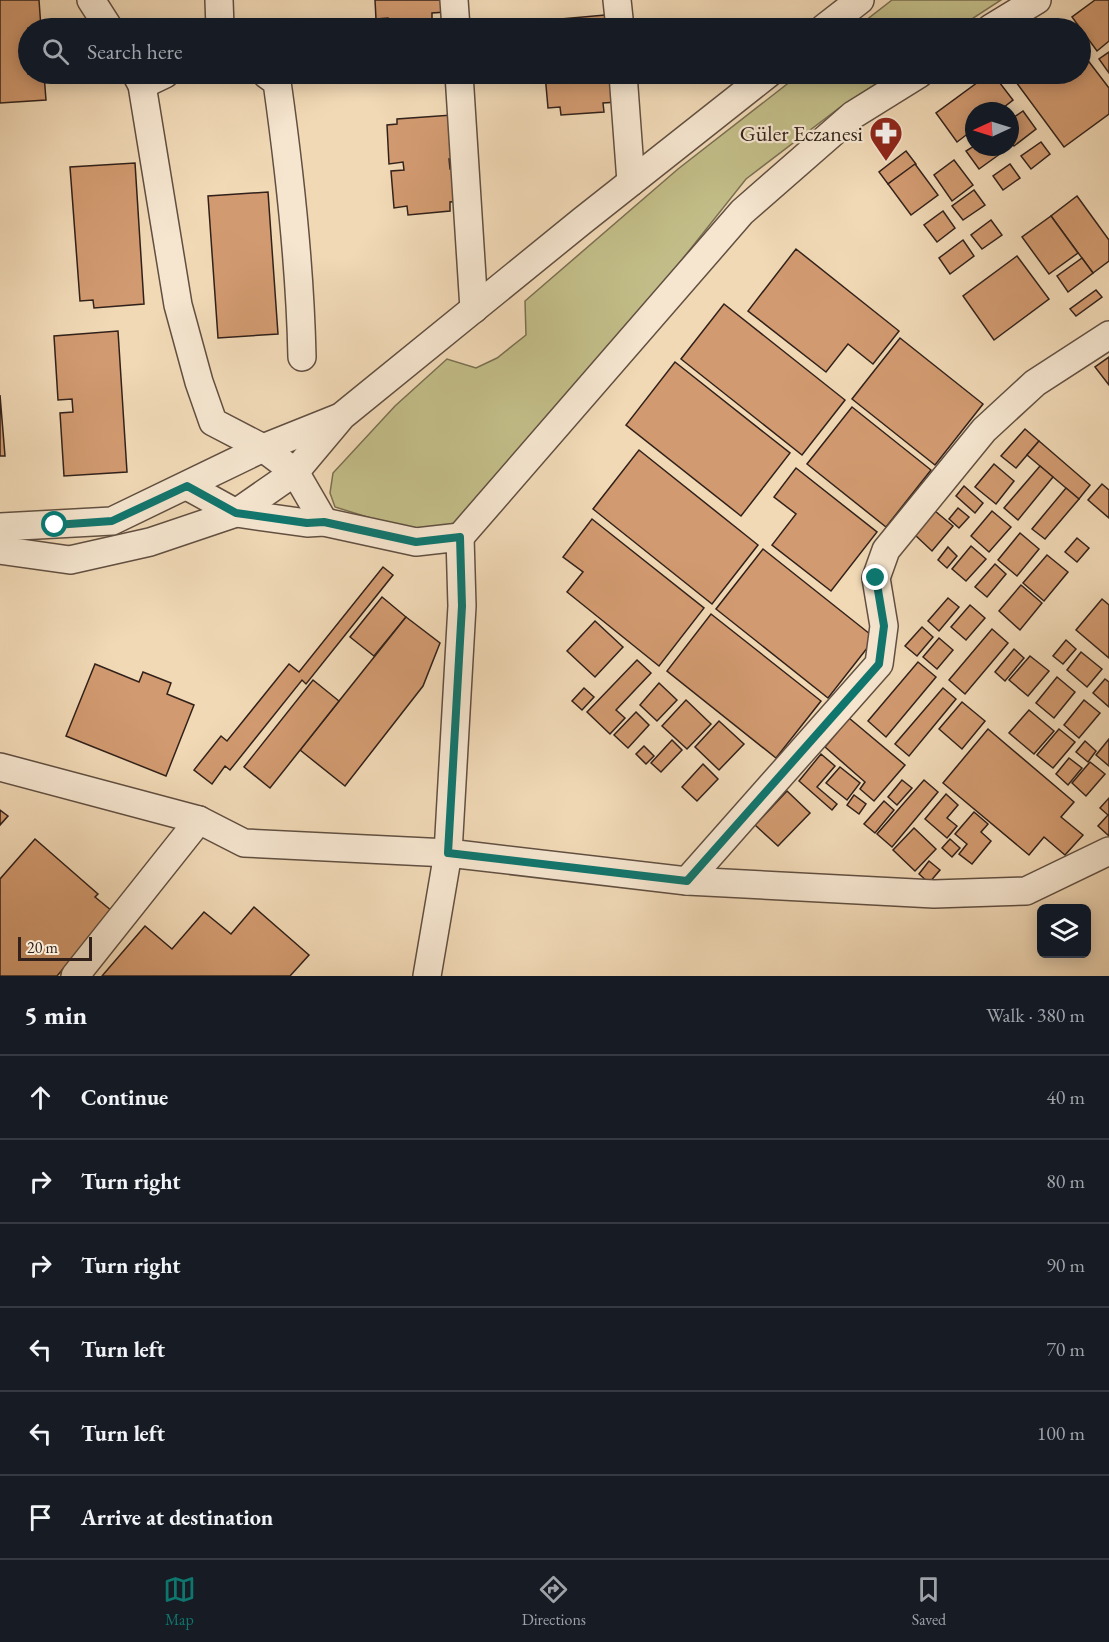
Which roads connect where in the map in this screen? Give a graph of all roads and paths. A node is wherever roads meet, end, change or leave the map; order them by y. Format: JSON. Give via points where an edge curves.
{"nodes":[{"id":1,"x":91,"y":0,"type":"edge"},
{"id":2,"x":219,"y":0,"type":"edge"},
{"id":3,"x":454,"y":0,"type":"edge"},
{"id":4,"x":617,"y":0,"type":"edge"},
{"id":5,"x":860,"y":0,"type":"edge"},
{"id":6,"x":1037,"y":0,"type":"edge"},
{"id":7,"x":103,"y":18,"type":"edge"},
{"id":8,"x":220,"y":18,"type":"edge"},
{"id":9,"x":455,"y":18,"type":"edge"},
{"id":10,"x":619,"y":18,"type":"edge"},
{"id":11,"x":837,"y":18,"type":"edge"},
{"id":12,"x":1007,"y":18,"type":"edge"},
{"id":13,"x":149,"y":84,"type":"edge"},
{"id":14,"x":277,"y":84,"type":"edge"},
{"id":15,"x":460,"y":84,"type":"edge"},
{"id":16,"x":624,"y":84,"type":"edge"},
{"id":17,"x":755,"y":84,"type":"edge"},
{"id":18,"x":903,"y":84,"type":"edge"},
{"id":19,"x":631,"y":182,"type":"junction"},
{"id":20,"x":474,"y":309,"type":"junction"},
{"id":21,"x":1109,"y":334,"type":"edge"},
{"id":22,"x":302,"y":357,"type":"dead end"},
{"id":23,"x":342,"y":416,"type":"junction"},
{"id":24,"x":263,"y":448,"type":"junction"},
{"id":25,"x":295,"y":472,"type":"junction"},
{"id":26,"x":187,"y":486,"type":"junction"},
{"id":27,"x":236,"y":513,"type":"junction"},
{"id":28,"x":324,"y":522,"type":"junction"},
{"id":29,"x":0,"y":527,"type":"edge"},
{"id":30,"x":460,"y":537,"type":"junction"},
{"id":31,"x":0,"y":550,"type":"edge"},
{"id":32,"x":0,"y":767,"type":"edge"},
{"id":33,"x":199,"y":820,"type":"junction"},
{"id":34,"x":1109,"y":851,"type":"edge"},
{"id":35,"x":448,"y":853,"type":"junction"},
{"id":36,"x":687,"y":881,"type":"junction"},
{"id":37,"x":75,"y":976,"type":"edge"},
{"id":38,"x":427,"y":976,"type":"edge"}],
"edges":[{"from":1,"to":7,"type":"street"},
{"from":2,"to":8,"type":"street"},
{"from":3,"to":9,"type":"street"},
{"from":4,"to":10,"type":"street"},
{"from":5,"to":11,"type":"street"},
{"from":6,"to":12,"type":"street"},
{"from":13,"to":24,"type":"street","via":[[178,305],[199,382],[213,422]]},
{"from":14,"to":22,"type":"street","via":[[291,177]]},
{"from":15,"to":20,"type":"street"},
{"from":16,"to":19,"type":"street"},
{"from":17,"to":19,"type":"street"},
{"from":18,"to":30,"type":"street","via":[[853,115],[742,212]]},
{"from":19,"to":20,"type":"street"},
{"from":20,"to":23,"type":"street"},
{"from":21,"to":36,"type":"street","via":[[1035,383],[984,429],[886,550],[876,578],[884,626],[879,664]]},
{"from":23,"to":24,"type":"street"},
{"from":23,"to":25,"type":"street"},
{"from":24,"to":25,"type":"street"},
{"from":24,"to":26,"type":"street"},
{"from":25,"to":27,"type":"street"},
{"from":25,"to":28,"type":"street"},
{"from":26,"to":27,"type":"street"},
{"from":26,"to":29,"type":"street","via":[[112,521]]},
{"from":27,"to":28,"type":"street"},
{"from":27,"to":31,"type":"street","via":[[150,542],[70,560]]},
{"from":28,"to":30,"type":"street","via":[[416,542]]},
{"from":30,"to":35,"type":"street","via":[[462,606]]},
{"from":32,"to":33,"type":"street"},
{"from":33,"to":35,"type":"street","via":[[244,843]]},
{"from":33,"to":37,"type":"street"},
{"from":34,"to":36,"type":"street","via":[[1026,891],[934,894]]},
{"from":35,"to":36,"type":"street"},
{"from":35,"to":38,"type":"street"}]}
